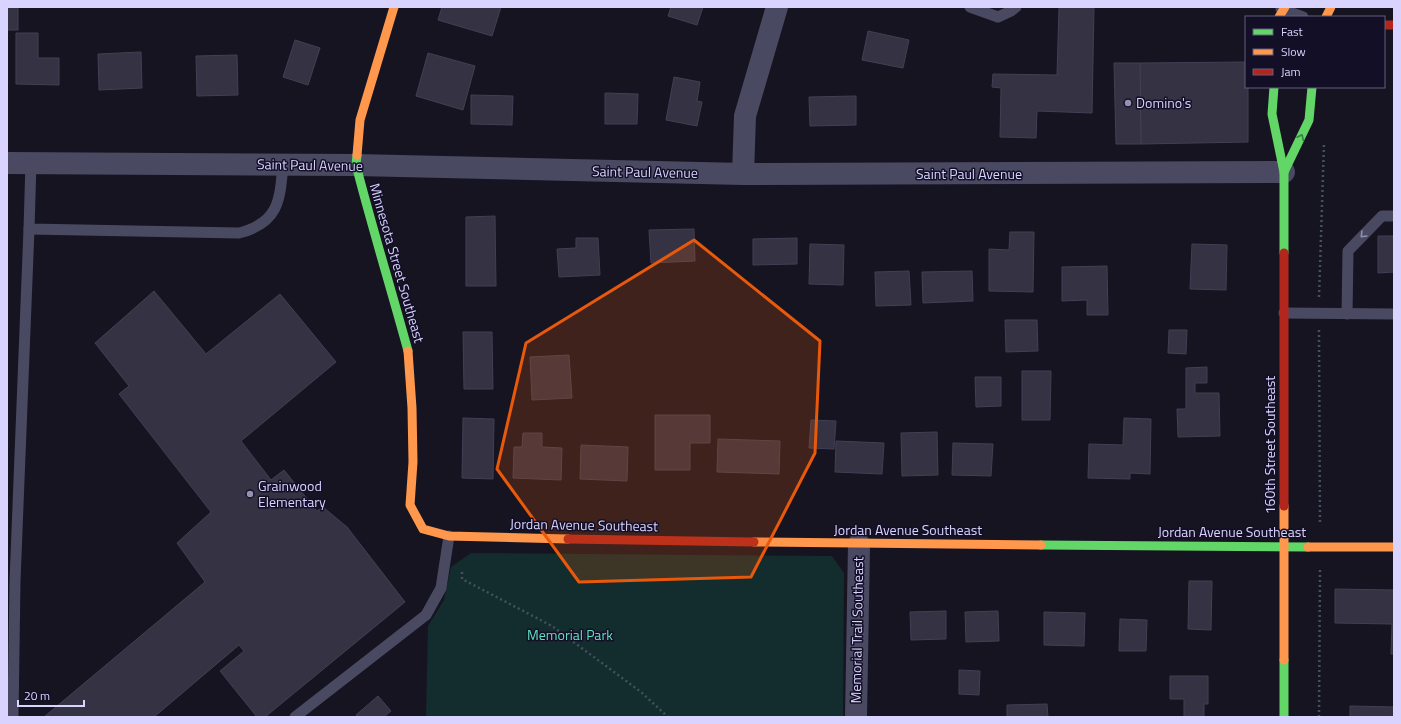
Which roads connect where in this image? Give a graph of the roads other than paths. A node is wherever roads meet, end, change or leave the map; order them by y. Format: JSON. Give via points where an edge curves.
{"nodes":[{"id":1,"x":394,"y":7,"type":"edge"},
{"id":2,"x":776,"y":7,"type":"edge"},
{"id":3,"x":970,"y":7,"type":"edge"},
{"id":4,"x":1016,"y":7,"type":"edge"},
{"id":5,"x":1332,"y":7,"type":"edge"},
{"id":6,"x":1281,"y":10,"type":"edge"},
{"id":7,"x":1300,"y":16,"type":"edge"},
{"id":8,"x":1327,"y":16,"type":"edge"},
{"id":9,"x":1274,"y":88,"type":"edge"},
{"id":10,"x":1312,"y":88,"type":"edge"},
{"id":11,"x":31,"y":162,"type":"junction"},
{"id":12,"x":7,"y":163,"type":"edge"},
{"id":13,"x":283,"y":164,"type":"junction"},
{"id":14,"x":356,"y":165,"type":"junction"},
{"id":15,"x":1284,"y":172,"type":"junction"},
{"id":16,"x":743,"y":174,"type":"junction"},
{"id":17,"x":1394,"y":216,"type":"edge"},
{"id":18,"x":29,"y":229,"type":"junction"},
{"id":19,"x":1284,"y":313,"type":"junction"},
{"id":20,"x":1347,"y":314,"type":"junction"},
{"id":21,"x":1394,"y":314,"type":"edge"},
{"id":22,"x":423,"y":529,"type":"joint"},
{"id":23,"x":454,"y":536,"type":"junction"},
{"id":24,"x":859,"y":544,"type":"junction"},
{"id":25,"x":1284,"y":546,"type":"junction"},
{"id":26,"x":1394,"y":547,"type":"edge"},
{"id":27,"x":13,"y":717,"type":"edge"},
{"id":28,"x":295,"y":717,"type":"edge"},
{"id":29,"x":856,"y":717,"type":"edge"},
{"id":30,"x":1284,"y":717,"type":"edge"}],
"edges":[{"from":1,"to":14,"type":"street","name":"Minnesota Street Southeast","via":[[360,120]]},
{"from":2,"to":16,"type":"street","via":[[745,116]]},
{"from":3,"to":4,"type":"lane","via":[[998,17]]},
{"from":5,"to":8,"type":"street"},
{"from":6,"to":7,"type":"lane"},
{"from":9,"to":15,"type":"street","name":"160th Street Southeast","via":[[1272,114]]},
{"from":15,"to":10,"type":"street","name":"160th Street Southeast","one_way":true,"via":[[1309,120]]},
{"from":11,"to":12,"type":"street","name":"Saint Paul Avenue"},
{"from":11,"to":13,"type":"street","name":"Saint Paul Avenue"},
{"from":11,"to":18,"type":"lane"},
{"from":13,"to":14,"type":"street","name":"Saint Paul Avenue"},
{"from":13,"to":18,"type":"lane","via":[[277,205],[266,220],[250,230],[239,233]]},
{"from":14,"to":16,"type":"street","name":"Saint Paul Avenue"},
{"from":14,"to":22,"type":"street","name":"Minnesota Street Southeast","via":[[409,356],[413,462],[410,505]]},
{"from":15,"to":16,"type":"street","name":"Saint Paul Avenue"},
{"from":15,"to":19,"type":"street","name":"160th Street Southeast"},
{"from":17,"to":20,"type":"lane","one_way":true,"via":[[1382,216],[1348,251]]},
{"from":18,"to":27,"type":"lane","via":[[14,581]]},
{"from":19,"to":20,"type":"lane"},
{"from":19,"to":25,"type":"street","name":"160th Street Southeast"},
{"from":20,"to":21,"type":"lane"},
{"from":22,"to":23,"type":"street","name":"Jordan Avenue Southeast"},
{"from":23,"to":24,"type":"street","name":"Jordan Avenue Southeast"},
{"from":23,"to":28,"type":"lane","via":[[441,588],[426,615]]},
{"from":24,"to":25,"type":"street","name":"Jordan Avenue Southeast"},
{"from":24,"to":29,"type":"street","name":"Memorial Trail Southeast"},
{"from":25,"to":26,"type":"street","name":"Jordan Avenue Southeast"},
{"from":25,"to":30,"type":"street","name":"160th Street Southeast"}]}
